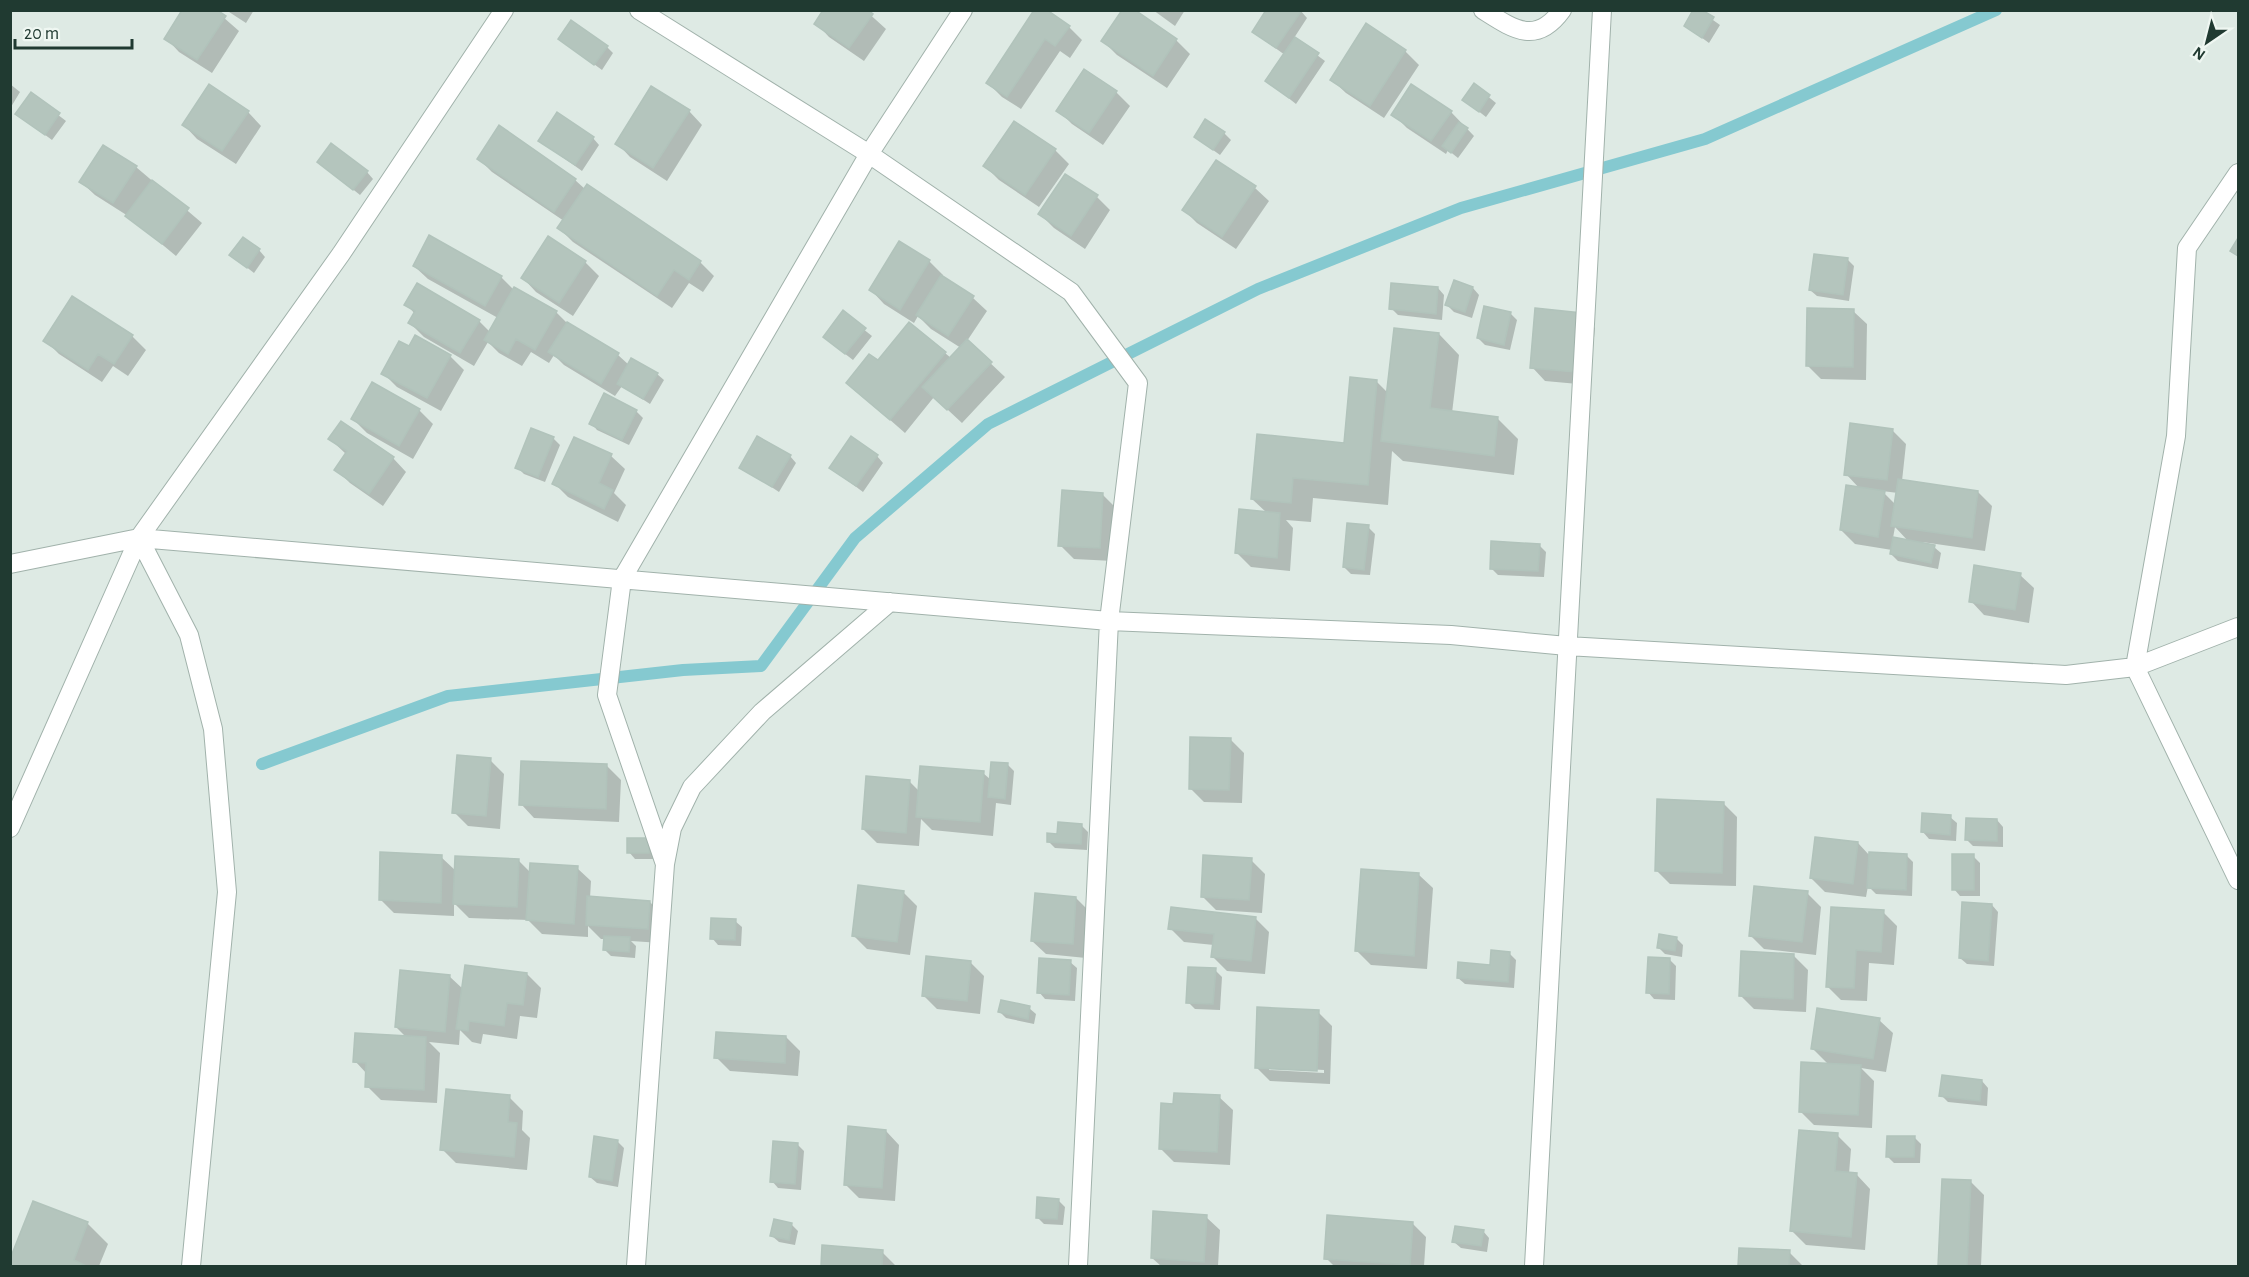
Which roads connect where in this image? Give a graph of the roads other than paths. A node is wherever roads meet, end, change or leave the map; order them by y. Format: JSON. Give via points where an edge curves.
{"nodes":[{"id":1,"x":504,"y":10,"type":"edge"},
{"id":2,"x":639,"y":10,"type":"edge"},
{"id":3,"x":963,"y":10,"type":"edge"},
{"id":4,"x":1483,"y":10,"type":"edge"},
{"id":5,"x":1562,"y":10,"type":"edge"},
{"id":6,"x":1602,"y":10,"type":"edge"},
{"id":7,"x":869,"y":154,"type":"junction"},
{"id":8,"x":2238,"y":173,"type":"edge"},
{"id":9,"x":140,"y":538,"type":"junction"},
{"id":10,"x":10,"y":564,"type":"edge"},
{"id":11,"x":622,"y":579,"type":"junction"},
{"id":12,"x":890,"y":602,"type":"junction"},
{"id":13,"x":1109,"y":621,"type":"junction"},
{"id":14,"x":2238,"y":627,"type":"edge"},
{"id":15,"x":1568,"y":646,"type":"junction"},
{"id":16,"x":2135,"y":667,"type":"junction"},
{"id":17,"x":10,"y":828,"type":"edge"},
{"id":18,"x":665,"y":864,"type":"junction"},
{"id":19,"x":2238,"y":880,"type":"edge"},
{"id":20,"x":191,"y":1266,"type":"edge"},
{"id":21,"x":636,"y":1266,"type":"edge"},
{"id":22,"x":1078,"y":1266,"type":"edge"},
{"id":23,"x":1534,"y":1266,"type":"edge"}],
"edges":[{"from":1,"to":9,"type":"street","via":[[340,255]]},
{"from":2,"to":7,"type":"street"},
{"from":3,"to":7,"type":"street"},
{"from":4,"to":5,"type":"street","via":[[1510,28],[1529,32],[1546,28]]},
{"from":6,"to":15,"type":"street"},
{"from":7,"to":11,"type":"street"},
{"from":7,"to":13,"type":"street","via":[[1071,292],[1138,383]]},
{"from":8,"to":16,"type":"street","via":[[2187,248],[2176,436]]},
{"from":9,"to":10,"type":"street"},
{"from":9,"to":11,"type":"street"},
{"from":9,"to":17,"type":"street"},
{"from":9,"to":20,"type":"street","via":[[189,634],[213,729],[227,892]]},
{"from":11,"to":12,"type":"street"},
{"from":11,"to":18,"type":"street","via":[[607,695]]},
{"from":12,"to":13,"type":"street"},
{"from":12,"to":18,"type":"street","via":[[762,712],[692,787],[672,828]]},
{"from":13,"to":15,"type":"street","via":[[1451,635]]},
{"from":13,"to":22,"type":"street"},
{"from":14,"to":16,"type":"street"},
{"from":15,"to":16,"type":"street","via":[[2066,675]]},
{"from":15,"to":23,"type":"street"},
{"from":16,"to":19,"type":"street"},
{"from":18,"to":21,"type":"street"}]}
